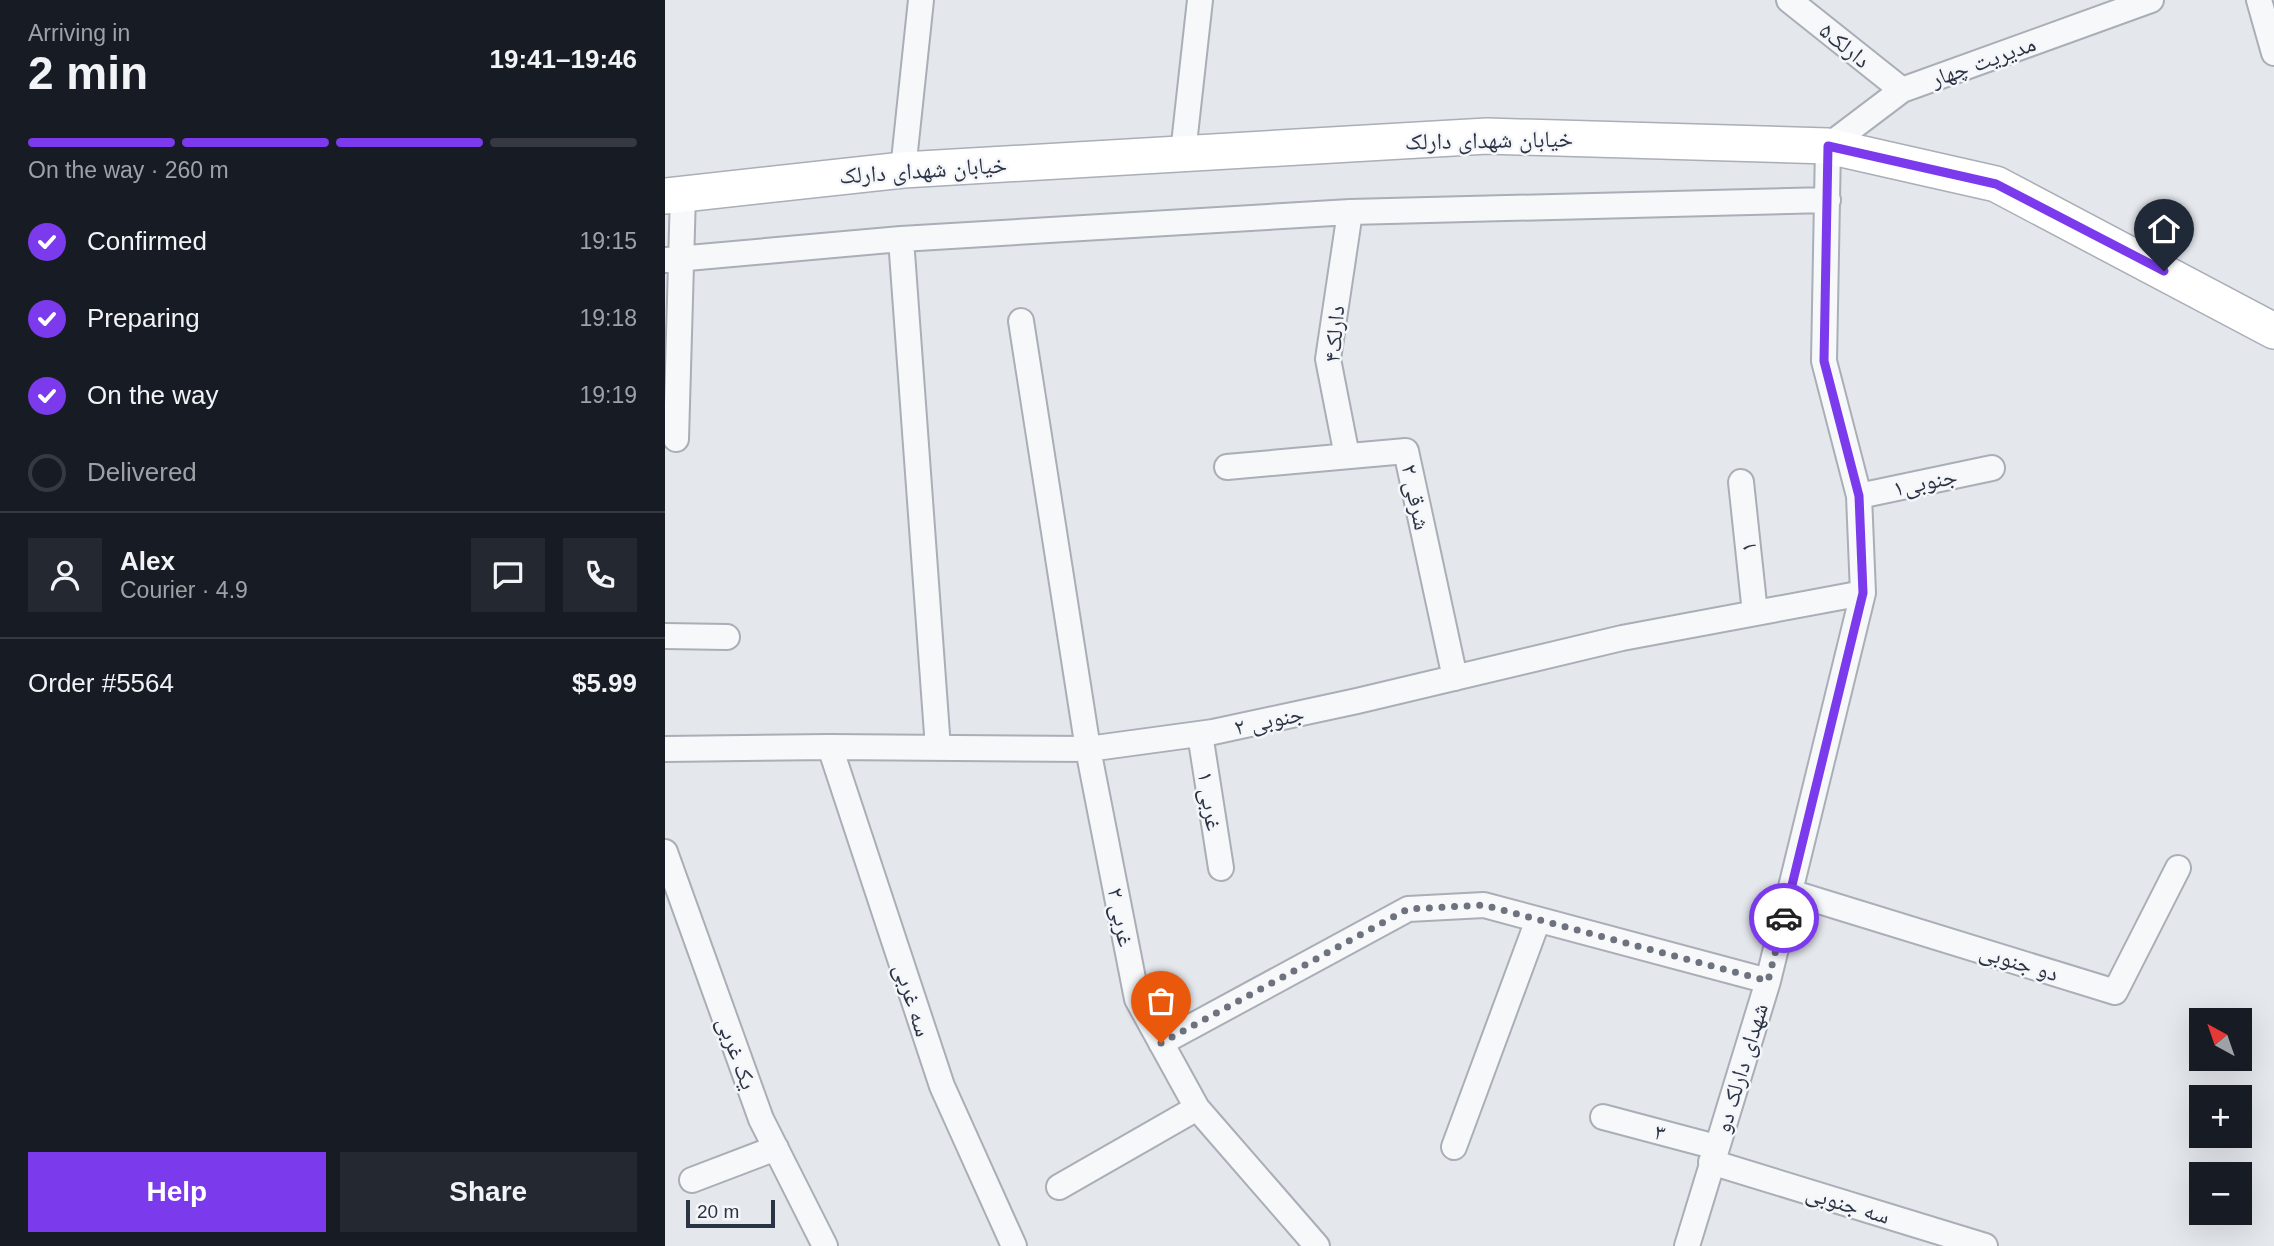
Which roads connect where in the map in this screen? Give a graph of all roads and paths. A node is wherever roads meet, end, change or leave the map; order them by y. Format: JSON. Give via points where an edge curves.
{"nodes":[{"id":1,"x":921,"y":0,"type":"edge"},
{"id":2,"x":1200,"y":0,"type":"edge"},
{"id":3,"x":1789,"y":0,"type":"edge"},
{"id":4,"x":2151,"y":0,"type":"edge"},
{"id":5,"x":2259,"y":0,"type":"edge"},
{"id":6,"x":2274,"y":53,"type":"edge"},
{"id":7,"x":1902,"y":90,"type":"junction"},
{"id":8,"x":1828,"y":146,"type":"junction"},
{"id":9,"x":1183,"y":153,"type":"junction"},
{"id":10,"x":903,"y":170,"type":"junction"},
{"id":11,"x":674,"y":195,"type":"edge"},
{"id":12,"x":1828,"y":200,"type":"junction"},
{"id":13,"x":1350,"y":212,"type":"junction"},
{"id":14,"x":901,"y":239,"type":"junction"},
{"id":15,"x":673,"y":260,"type":"edge"},
{"id":16,"x":1021,"y":321,"type":"dead end"},
{"id":17,"x":2274,"y":331,"type":"edge"},
{"id":18,"x":676,"y":439,"type":"dead end"},
{"id":19,"x":1347,"y":456,"type":"junction"},
{"id":20,"x":1227,"y":467,"type":"dead end"},
{"id":21,"x":1992,"y":468,"type":"dead end"},
{"id":22,"x":1741,"y":482,"type":"dead end"},
{"id":23,"x":1859,"y":496,"type":"junction"},
{"id":24,"x":1863,"y":593,"type":"junction"},
{"id":25,"x":1755,"y":613,"type":"junction"},
{"id":26,"x":665,"y":636,"type":"edge"},
{"id":27,"x":727,"y":636,"type":"dead end"},
{"id":28,"x":1455,"y":678,"type":"junction"},
{"id":29,"x":1200,"y":734,"type":"junction"},
{"id":30,"x":829,"y":747,"type":"junction"},
{"id":31,"x":938,"y":748,"type":"junction"},
{"id":32,"x":665,"y":749,"type":"edge"},
{"id":33,"x":1088,"y":749,"type":"junction"},
{"id":34,"x":665,"y":852,"type":"edge"},
{"id":35,"x":1221,"y":868,"type":"dead end"},
{"id":36,"x":2178,"y":868,"type":"dead end"},
{"id":37,"x":1790,"y":892,"type":"junction"},
{"id":38,"x":1538,"y":920,"type":"junction"},
{"id":39,"x":1768,"y":981,"type":"junction"},
{"id":40,"x":1161,"y":1043,"type":"junction"},
{"id":41,"x":1197,"y":1108,"type":"junction"},
{"id":42,"x":1603,"y":1117,"type":"dead end"},
{"id":43,"x":1454,"y":1147,"type":"dead end"},
{"id":44,"x":776,"y":1148,"type":"junction"},
{"id":45,"x":1714,"y":1155,"type":"junction"},
{"id":46,"x":692,"y":1180,"type":"dead end"},
{"id":47,"x":1059,"y":1187,"type":"dead end"},
{"id":48,"x":1309,"y":1244,"type":"edge"},
{"id":49,"x":825,"y":1246,"type":"edge"},
{"id":50,"x":1014,"y":1246,"type":"edge"},
{"id":51,"x":1687,"y":1246,"type":"edge"},
{"id":52,"x":1985,"y":1246,"type":"edge"}],
"edges":[{"from":1,"to":10,"type":"street"},
{"from":2,"to":9,"type":"street"},
{"from":3,"to":7,"type":"street","name":"دارلک۵"},
{"from":4,"to":7,"type":"street","name":"مدیریت چهار"},
{"from":5,"to":6,"type":"street"},
{"from":7,"to":8,"type":"street","name":"مدیریت چهار"},
{"from":8,"to":9,"type":"main road","name":"خیابان شهدای دارلک","via":[[1487,136]]},
{"from":8,"to":12,"type":"street","name":"شهدای دارلک دو"},
{"from":8,"to":17,"type":"main road","name":"خیابان شهدای دارلک","via":[[1996,184]]},
{"from":9,"to":10,"type":"main road","name":"خیابان شهدای دارلک"},
{"from":10,"to":11,"type":"main road","name":"خیابان شهدای دارلک"},
{"from":11,"to":15,"type":"street"},
{"from":12,"to":13,"type":"street"},
{"from":12,"to":23,"type":"street","name":"شهدای دارلک دو","via":[[1824,361]]},
{"from":13,"to":14,"type":"street"},
{"from":13,"to":19,"type":"street","name":"دارلک۴","via":[[1328,359]]},
{"from":14,"to":15,"type":"street"},
{"from":14,"to":31,"type":"street"},
{"from":15,"to":18,"type":"street"},
{"from":16,"to":33,"type":"street","name":"۲ غربی"},
{"from":19,"to":20,"type":"street","name":"۲ شرقی"},
{"from":19,"to":28,"type":"street","name":"۲ شرقی","via":[[1406,451]]},
{"from":21,"to":23,"type":"street","name":"جنوبی۱"},
{"from":22,"to":25,"type":"street","name":"۱"},
{"from":23,"to":24,"type":"street","name":"شهدای دارلک دو"},
{"from":24,"to":25,"type":"street","name":"۲ جنوبی"},
{"from":24,"to":37,"type":"street","name":"شهدای دارلک دو"},
{"from":25,"to":28,"type":"street","name":"۲ جنوبی","via":[[1622,638]]},
{"from":26,"to":27,"type":"street"},
{"from":28,"to":29,"type":"street","name":"۲ جنوبی"},
{"from":29,"to":33,"type":"street","name":"۲ جنوبی"},
{"from":29,"to":35,"type":"street","name":"۱ غربی"},
{"from":30,"to":31,"type":"street","name":"۲ جنوبی"},
{"from":30,"to":32,"type":"street","name":"۲ جنوبی"},
{"from":30,"to":50,"type":"street","name":"سه غربی","via":[[942,1086]]},
{"from":31,"to":33,"type":"street","name":"۲ جنوبی"},
{"from":33,"to":40,"type":"street","name":"۲ غربی","via":[[1137,999]]},
{"from":34,"to":44,"type":"street","name":"یک غربی","via":[[761,1119]]},
{"from":36,"to":37,"type":"street","name":"دو جنوبی","via":[[2115,992]]},
{"from":37,"to":39,"type":"street","name":"شهدای دارلک دو"},
{"from":38,"to":39,"type":"street"},
{"from":38,"to":40,"type":"street","via":[[1484,905],[1408,909]]},
{"from":38,"to":43,"type":"street"},
{"from":39,"to":45,"type":"street","name":"شهدای دارلک دو"},
{"from":40,"to":41,"type":"street","name":"۲ غربی"},
{"from":41,"to":47,"type":"street"},
{"from":41,"to":48,"type":"street","name":"۲ غربی"},
{"from":42,"to":45,"type":"street","name":"۳"},
{"from":44,"to":46,"type":"street"},
{"from":44,"to":49,"type":"street","name":"یک غربی"},
{"from":45,"to":51,"type":"street","name":"شهدای دارلک دو"},
{"from":45,"to":52,"type":"street","name":"سه جنوبی"}]}
